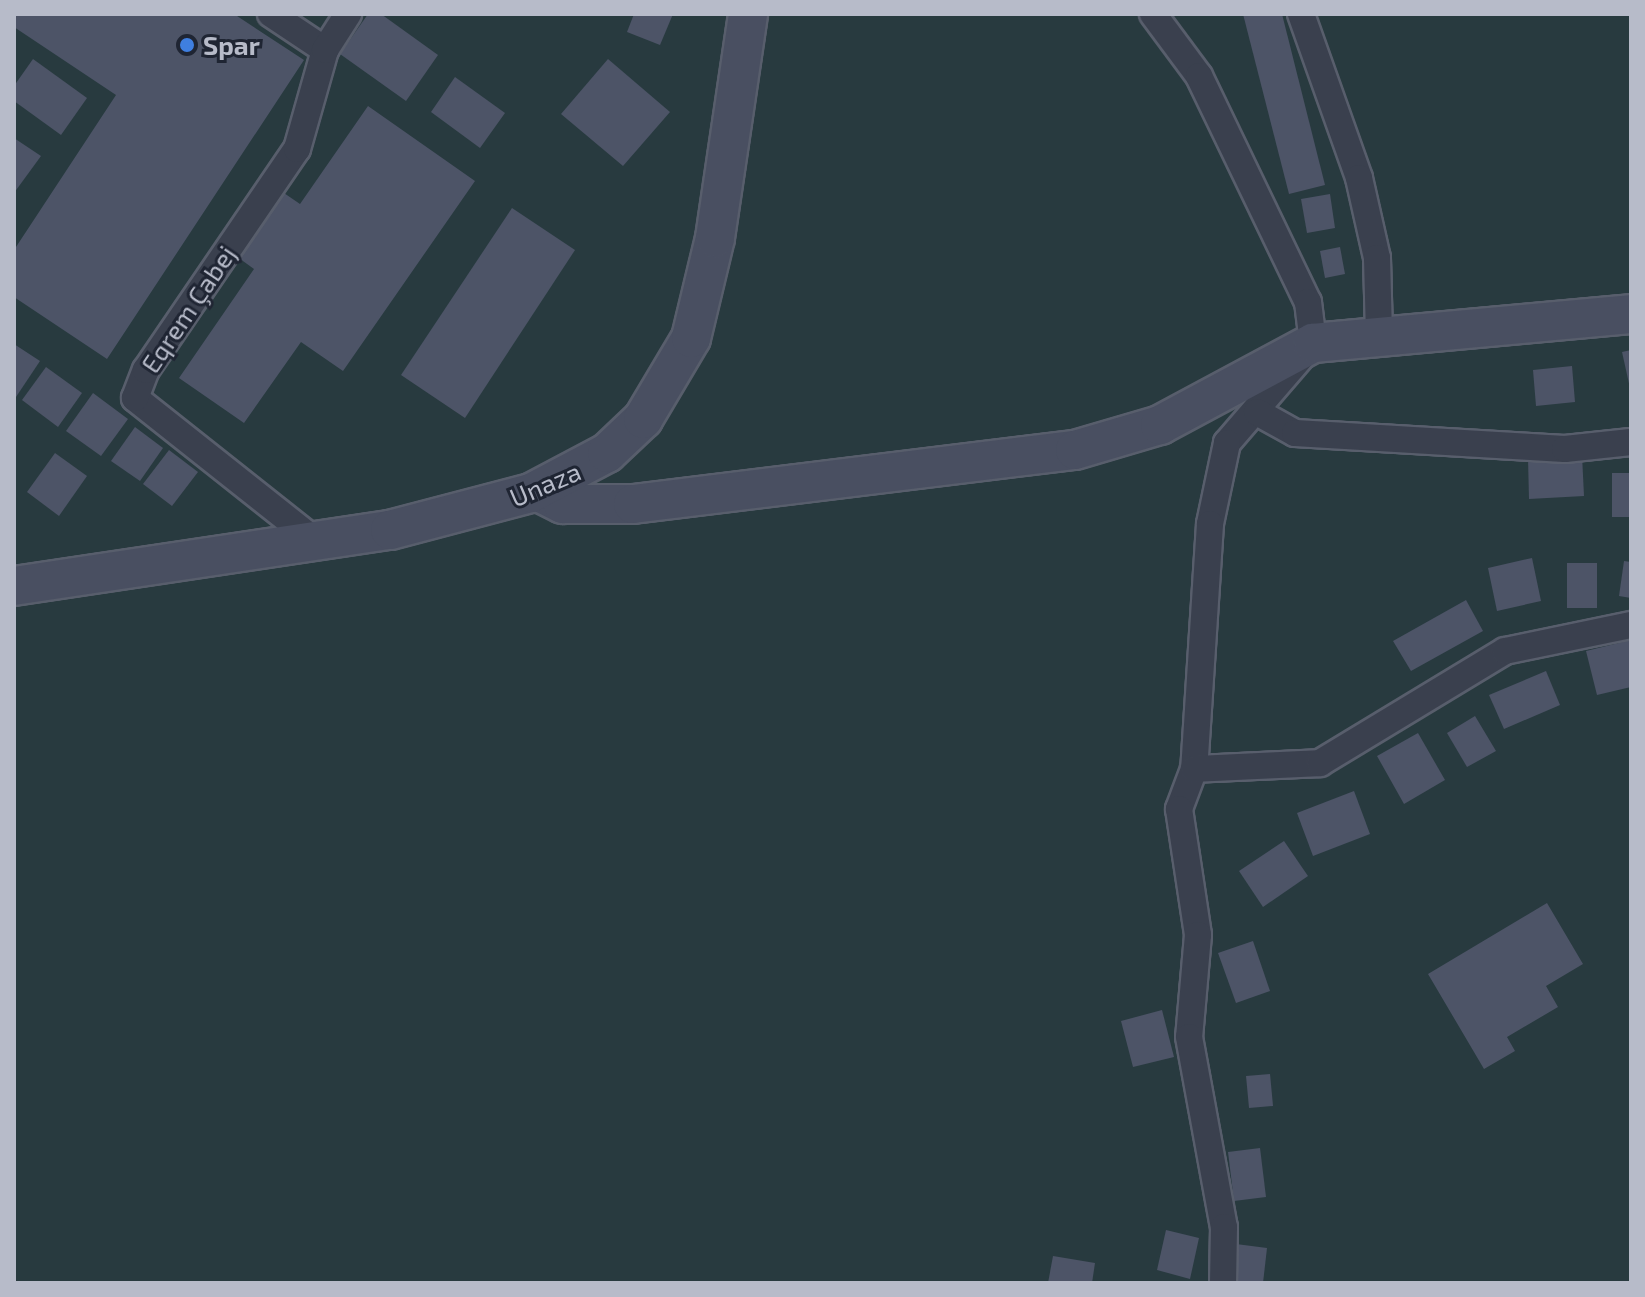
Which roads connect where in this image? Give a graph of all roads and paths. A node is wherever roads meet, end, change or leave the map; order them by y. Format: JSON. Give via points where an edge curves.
{"nodes":[{"id":1,"x":271,"y":14,"type":"edge"},
{"id":2,"x":348,"y":14,"type":"edge"},
{"id":3,"x":748,"y":14,"type":"edge"},
{"id":4,"x":1153,"y":14,"type":"edge"},
{"id":5,"x":1301,"y":14,"type":"edge"},
{"id":6,"x":325,"y":50,"type":"junction"},
{"id":7,"x":1631,"y":314,"type":"edge"},
{"id":8,"x":1379,"y":337,"type":"junction"},
{"id":9,"x":1313,"y":343,"type":"junction"},
{"id":10,"x":1257,"y":412,"type":"junction"},
{"id":11,"x":1631,"y":442,"type":"edge"},
{"id":12,"x":537,"y":491,"type":"junction"},
{"id":13,"x":319,"y":544,"type":"junction"},
{"id":14,"x":14,"y":586,"type":"edge"},
{"id":15,"x":1631,"y":625,"type":"edge"},
{"id":16,"x":1194,"y":769,"type":"junction"},
{"id":17,"x":1223,"y":1283,"type":"edge"}],
"edges":[{"from":1,"to":6,"type":"street"},
{"from":2,"to":6,"type":"street","name":"Eqrem Çabej"},
{"from":3,"to":12,"type":"street","name":"Unaza","via":[[715,238],[691,338],[643,419],[607,453]]},
{"from":4,"to":9,"type":"street","via":[[1199,76],[1308,302]]},
{"from":5,"to":8,"type":"street","via":[[1359,178],[1377,258]]},
{"from":6,"to":13,"type":"street","name":"Eqrem Çabej","via":[[297,149],[146,370],[135,398]]},
{"from":7,"to":8,"type":"street"},
{"from":8,"to":9,"type":"street"},
{"from":9,"to":10,"type":"street"},
{"from":9,"to":12,"type":"street","via":[[1160,425],[1075,450],[633,504],[563,504]]},
{"from":10,"to":11,"type":"street","via":[[1295,433],[1565,449]]},
{"from":10,"to":16,"type":"street","via":[[1227,443],[1210,524]]},
{"from":12,"to":13,"type":"street","name":"Unaza"},
{"from":13,"to":14,"type":"street","name":"Unaza"},
{"from":15,"to":16,"type":"street","via":[[1505,651],[1320,763]]},
{"from":16,"to":17,"type":"street","via":[[1179,809],[1198,935],[1189,1037],[1224,1227]]}]}
